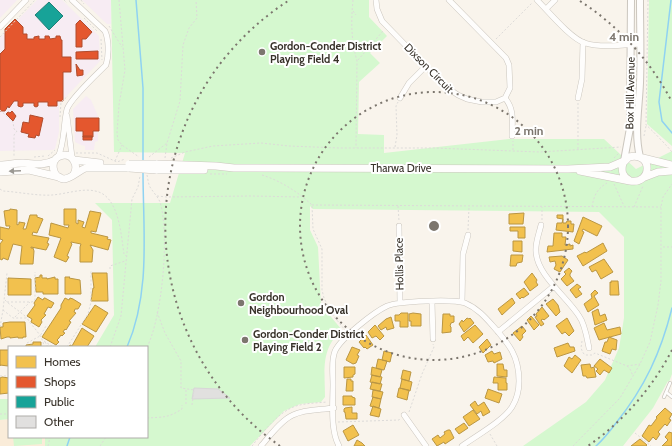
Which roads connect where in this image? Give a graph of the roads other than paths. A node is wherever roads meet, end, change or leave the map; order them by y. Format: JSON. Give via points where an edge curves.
{"nodes":[{"id":1,"x":26,"y":0,"type":"edge"},
{"id":2,"x":376,"y":0,"type":"edge"},
{"id":3,"x":449,"y":0,"type":"edge"},
{"id":4,"x":536,"y":0,"type":"edge"},
{"id":5,"x":555,"y":0,"type":"edge"},
{"id":6,"x":631,"y":0,"type":"edge"},
{"id":7,"x":640,"y":0,"type":"edge"},
{"id":8,"x":70,"y":2,"type":"edge"},
{"id":9,"x":546,"y":9,"type":"junction"},
{"id":10,"x":0,"y":27,"type":"edge"},
{"id":11,"x":583,"y":42,"type":"junction"},
{"id":12,"x":631,"y":44,"type":"junction"},
{"id":13,"x":640,"y":44,"type":"junction"},
{"id":14,"x":426,"y":66,"type":"junction"},
{"id":15,"x":400,"y":98,"type":"road end"},
{"id":16,"x":505,"y":98,"type":"junction"},
{"id":17,"x":578,"y":98,"type":"road end"},
{"id":18,"x":66,"y":113,"type":"junction"},
{"id":19,"x":512,"y":136,"type":"road end"},
{"id":20,"x":641,"y":158,"type":"junction"},
{"id":21,"x":56,"y":159,"type":"junction"},
{"id":22,"x":73,"y":159,"type":"junction"},
{"id":23,"x":624,"y":161,"type":"junction"},
{"id":24,"x":129,"y":164,"type":"junction"},
{"id":25,"x":0,"y":165,"type":"edge"},
{"id":26,"x":671,"y":168,"type":"edge"},
{"id":27,"x":568,"y":169,"type":"junction"},
{"id":28,"x":0,"y":172,"type":"edge"},
{"id":29,"x":74,"y":174,"type":"junction"},
{"id":30,"x":645,"y":176,"type":"junction"},
{"id":31,"x":60,"y":178,"type":"junction"},
{"id":32,"x":629,"y":180,"type":"junction"},
{"id":33,"x":541,"y":225,"type":"road end"},
{"id":34,"x":399,"y":226,"type":"road end"},
{"id":35,"x":468,"y":235,"type":"road end"},
{"id":36,"x":554,"y":286,"type":"junction"},
{"id":37,"x":432,"y":302,"type":"junction"},
{"id":38,"x":462,"y":302,"type":"junction"},
{"id":39,"x":400,"y":303,"type":"junction"},
{"id":40,"x":498,"y":332,"type":"junction"},
{"id":41,"x":433,"y":339,"type":"road end"},
{"id":42,"x":589,"y":348,"type":"dead end"},
{"id":43,"x":670,"y":383,"type":"dead end"},
{"id":44,"x":666,"y":392,"type":"junction"},
{"id":45,"x":664,"y":397,"type":"dead end"},
{"id":46,"x":672,"y":397,"type":"edge"},
{"id":47,"x":334,"y":408,"type":"junction"},
{"id":48,"x":404,"y":415,"type":"road end"},
{"id":49,"x":260,"y":446,"type":"edge"},
{"id":50,"x":339,"y":446,"type":"edge"},
{"id":51,"x":426,"y":446,"type":"edge"},
{"id":52,"x":462,"y":446,"type":"edge"}],
"edges":[{"from":1,"to":10,"type":"street"},
{"from":2,"to":14,"type":"street","name":"Dixson Circuit","via":[[378,13],[387,26]]},
{"from":3,"to":16,"type":"street","via":[[506,58],[509,65],[510,88]]},
{"from":4,"to":9,"type":"street"},
{"from":5,"to":9,"type":"street"},
{"from":6,"to":12,"type":"street","name":"Box Hill Avenue"},
{"from":7,"to":13,"type":"street","name":"Box Hill Avenue"},
{"from":8,"to":18,"type":"street","via":[[105,31],[108,60],[71,102]]},
{"from":9,"to":11,"type":"street","via":[[572,35]]},
{"from":11,"to":12,"type":"street","via":[[596,45]]},
{"from":11,"to":17,"type":"street","via":[[582,79]]},
{"from":12,"to":13,"type":"street"},
{"from":12,"to":23,"type":"street","name":"Box Hill Avenue","via":[[630,128]]},
{"from":13,"to":20,"type":"street","name":"Box Hill Avenue","via":[[637,146]]},
{"from":14,"to":15,"type":"street"},
{"from":14,"to":16,"type":"street","name":"Dixson Circuit","via":[[454,93],[467,99],[496,102]]},
{"from":16,"to":19,"type":"street","via":[[512,109]]},
{"from":18,"to":21,"type":"street","via":[[62,144]]},
{"from":18,"to":22,"type":"street"},
{"from":20,"to":23,"type":"main road","via":[[634,156]]},
{"from":20,"to":26,"type":"main road"},
{"from":20,"to":30,"type":"main road","via":[[648,169]]},
{"from":21,"to":22,"type":"main road","via":[[65,155]]},
{"from":21,"to":25,"type":"main road","via":[[40,165]]},
{"from":21,"to":31,"type":"main road","via":[[53,164],[54,172]]},
{"from":22,"to":24,"type":"main road","name":"Tharwa Drive","via":[[92,163]]},
{"from":22,"to":29,"type":"main road","via":[[76,167]]},
{"from":23,"to":27,"type":"main road","name":"Tharwa Drive","via":[[612,166]]},
{"from":23,"to":32,"type":"main road","via":[[622,173]]},
{"from":24,"to":27,"type":"main road","name":"Tharwa Drive","bridge":true,"via":[[156,167],[216,166],[234,171]]},
{"from":24,"to":29,"type":"main road","name":"Tharwa Drive","via":[[86,168]]},
{"from":26,"to":30,"type":"main road"},
{"from":27,"to":32,"type":"main road","name":"Tharwa Drive"},
{"from":31,"to":28,"type":"main road","one_way":true,"via":[[29,170]]},
{"from":29,"to":31,"type":"main road","via":[[68,178]]},
{"from":30,"to":32,"type":"main road","via":[[638,181]]},
{"from":33,"to":36,"type":"street","via":[[536,243],[537,262]]},
{"from":34,"to":39,"type":"street","name":"Hollis Place"},
{"from":35,"to":38,"type":"street","via":[[463,254]]},
{"from":36,"to":40,"type":"street"},
{"from":36,"to":42,"type":"street","via":[[580,316]]},
{"from":37,"to":38,"type":"street"},
{"from":37,"to":39,"type":"street"},
{"from":37,"to":41,"type":"street"},
{"from":38,"to":40,"type":"street","via":[[481,312]]},
{"from":39,"to":47,"type":"street","via":[[378,312],[339,343],[333,364]]},
{"from":40,"to":52,"type":"street","via":[[517,360],[517,398],[509,411]]},
{"from":43,"to":44,"type":"lane"},
{"from":44,"to":45,"type":"lane"},
{"from":44,"to":46,"type":"lane"},
{"from":47,"to":49,"type":"street","via":[[293,414]]},
{"from":47,"to":50,"type":"street","via":[[334,433]]},
{"from":48,"to":51,"type":"street"}]}
